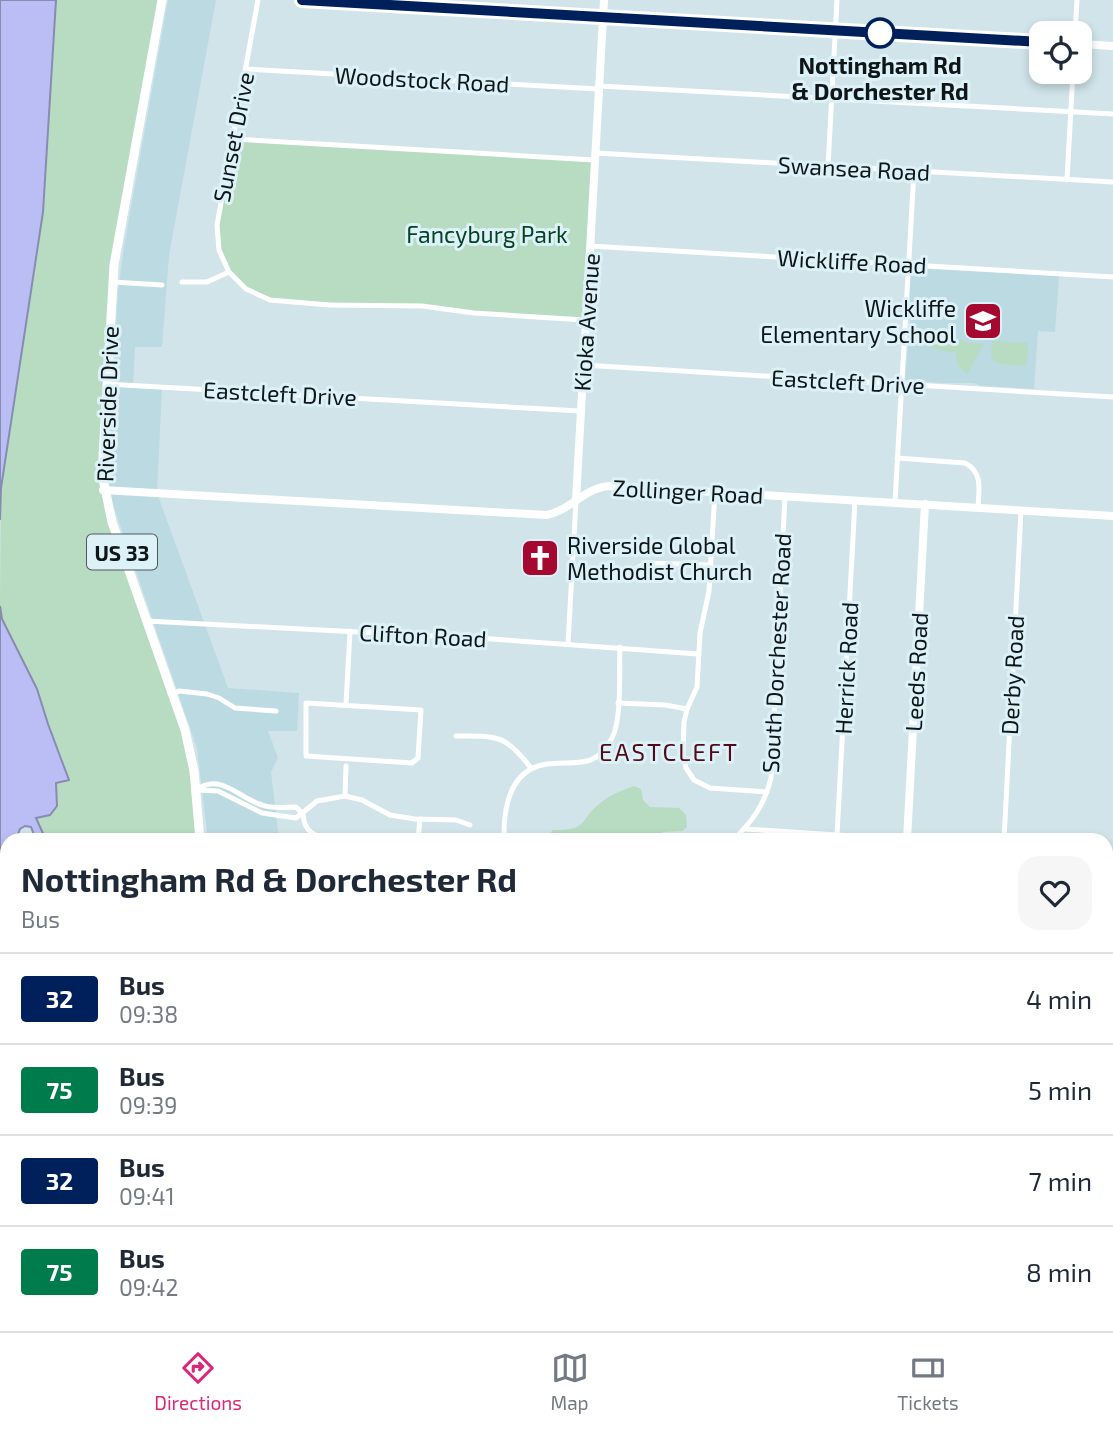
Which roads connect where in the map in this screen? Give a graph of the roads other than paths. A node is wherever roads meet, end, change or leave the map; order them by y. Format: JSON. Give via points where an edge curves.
{"nodes":[{"id":1,"x":162,"y":0,"type":"edge"},
{"id":2,"x":258,"y":0,"type":"edge"},
{"id":3,"x":303,"y":0,"type":"edge"},
{"id":4,"x":604,"y":0,"type":"edge"},
{"id":5,"x":837,"y":0,"type":"edge"},
{"id":6,"x":1077,"y":0,"type":"edge"},
{"id":7,"x":603,"y":17,"type":"junction"},
{"id":8,"x":1076,"y":21,"type":"edge"},
{"id":9,"x":835,"y":30,"type":"junction"},
{"id":10,"x":1029,"y":41,"type":"edge"},
{"id":11,"x":1092,"y":45,"type":"edge"},
{"id":12,"x":1113,"y":46,"type":"edge"},
{"id":13,"x":246,"y":69,"type":"junction"},
{"id":14,"x":1072,"y":84,"type":"edge"},
{"id":15,"x":598,"y":87,"type":"junction"},
{"id":16,"x":831,"y":99,"type":"junction"},
{"id":17,"x":1071,"y":112,"type":"junction"},
{"id":18,"x":1113,"y":114,"type":"edge"},
{"id":19,"x":233,"y":139,"type":"junction"},
{"id":20,"x":595,"y":156,"type":"junction"},
{"id":21,"x":828,"y":166,"type":"junction"},
{"id":22,"x":914,"y":171,"type":"junction"},
{"id":23,"x":1067,"y":180,"type":"junction"},
{"id":24,"x":1113,"y":182,"type":"edge"},
{"id":25,"x":590,"y":246,"type":"junction"},
{"id":26,"x":908,"y":265,"type":"junction"},
{"id":27,"x":229,"y":272,"type":"junction"},
{"id":28,"x":1113,"y":277,"type":"edge"},
{"id":29,"x":113,"y":282,"type":"junction"},
{"id":30,"x":182,"y":282,"type":"dead end"},
{"id":31,"x":162,"y":285,"type":"dead end"},
{"id":32,"x":586,"y":320,"type":"junction"},
{"id":33,"x":583,"y":365,"type":"junction"},
{"id":34,"x":106,"y":384,"type":"junction"},
{"id":35,"x":901,"y":384,"type":"junction"},
{"id":36,"x":1113,"y":397,"type":"edge"},
{"id":37,"x":580,"y":411,"type":"junction"},
{"id":38,"x":897,"y":458,"type":"junction"},
{"id":39,"x":103,"y":490,"type":"junction"},
{"id":40,"x":715,"y":492,"type":"junction"},
{"id":41,"x":785,"y":496,"type":"junction"},
{"id":42,"x":576,"y":500,"type":"junction"},
{"id":43,"x":855,"y":500,"type":"junction"},
{"id":44,"x":895,"y":502,"type":"junction"},
{"id":45,"x":925,"y":504,"type":"junction"},
{"id":46,"x":978,"y":507,"type":"junction"},
{"id":47,"x":1021,"y":510,"type":"junction"},
{"id":48,"x":1113,"y":516,"type":"edge"},
{"id":49,"x":710,"y":565,"type":"junction"},
{"id":50,"x":607,"y":573,"type":"dead end"},
{"id":51,"x":147,"y":621,"type":"junction"},
{"id":52,"x":350,"y":631,"type":"junction"},
{"id":53,"x":568,"y":644,"type":"junction"},
{"id":54,"x":620,"y":647,"type":"junction"},
{"id":55,"x":698,"y":654,"type":"junction"},
{"id":56,"x":173,"y":694,"type":"junction"},
{"id":57,"x":618,"y":703,"type":"junction"},
{"id":58,"x":346,"y":705,"type":"junction"},
{"id":59,"x":687,"y":709,"type":"junction"},
{"id":60,"x":276,"y":711,"type":"dead end"},
{"id":61,"x":456,"y":736,"type":"dead end"},
{"id":62,"x":346,"y":766,"type":"dead end"},
{"id":63,"x":531,"y":768,"type":"junction"},
{"id":64,"x":196,"y":790,"type":"junction"},
{"id":65,"x":767,"y":792,"type":"junction"},
{"id":66,"x":345,"y":796,"type":"junction"},
{"id":67,"x":303,"y":814,"type":"junction"},
{"id":68,"x":420,"y":819,"type":"junction"},
{"id":69,"x":470,"y":825,"type":"dead end"},
{"id":70,"x":745,"y":829,"type":"junction"},
{"id":71,"x":199,"y":833,"type":"edge"},
{"id":72,"x":310,"y":833,"type":"edge"},
{"id":73,"x":419,"y":833,"type":"edge"},
{"id":74,"x":504,"y":833,"type":"edge"},
{"id":75,"x":741,"y":833,"type":"edge"},
{"id":76,"x":806,"y":833,"type":"edge"},
{"id":77,"x":837,"y":833,"type":"edge"},
{"id":78,"x":909,"y":833,"type":"edge"},
{"id":79,"x":1004,"y":833,"type":"edge"}],
"edges":[{"from":1,"to":29,"type":"main road","name":"Riverside Drive","number":"US 33"},
{"from":2,"to":13,"type":"street","name":"Sunset Drive"},
{"from":3,"to":7,"type":"street"},
{"from":4,"to":7,"type":"street","name":"Kioka Avenue"},
{"from":5,"to":9,"type":"street"},
{"from":6,"to":8,"type":"street"},
{"from":7,"to":9,"type":"street"},
{"from":7,"to":15,"type":"street","name":"Kioka Avenue"},
{"from":9,"to":10,"type":"street"},
{"from":9,"to":16,"type":"street"},
{"from":11,"to":12,"type":"street"},
{"from":13,"to":15,"type":"street","name":"Woodstock Road"},
{"from":13,"to":19,"type":"street","name":"Sunset Drive"},
{"from":14,"to":17,"type":"street"},
{"from":15,"to":16,"type":"street","name":"Woodstock Road"},
{"from":15,"to":20,"type":"street","name":"Kioka Avenue"},
{"from":16,"to":17,"type":"street","name":"Woodstock Road"},
{"from":16,"to":21,"type":"street"},
{"from":17,"to":18,"type":"street","name":"Woodstock Road"},
{"from":17,"to":23,"type":"street"},
{"from":19,"to":20,"type":"street","name":"Swansea Road"},
{"from":19,"to":27,"type":"street","name":"Sunset Drive","via":[[216,231]]},
{"from":20,"to":21,"type":"street","name":"Swansea Road"},
{"from":20,"to":25,"type":"street","name":"Kioka Avenue"},
{"from":21,"to":22,"type":"street","name":"Swansea Road"},
{"from":22,"to":23,"type":"street","name":"Swansea Road"},
{"from":22,"to":26,"type":"street"},
{"from":23,"to":24,"type":"street","name":"Swansea Road"},
{"from":25,"to":26,"type":"street","name":"Wickliffe Road"},
{"from":25,"to":32,"type":"street","name":"Kioka Avenue"},
{"from":26,"to":28,"type":"street","name":"Wickliffe Road"},
{"from":26,"to":35,"type":"street"},
{"from":27,"to":30,"type":"street","via":[[206,282]]},
{"from":27,"to":32,"type":"street","via":[[257,295],[284,302],[422,306]]},
{"from":29,"to":31,"type":"street"},
{"from":29,"to":34,"type":"main road","name":"Riverside Drive","number":"US 33"},
{"from":32,"to":33,"type":"street","name":"Kioka Avenue"},
{"from":33,"to":35,"type":"street","name":"Eastcleft Drive"},
{"from":33,"to":37,"type":"street","name":"Kioka Avenue"},
{"from":34,"to":37,"type":"street","name":"Eastcleft Drive"},
{"from":34,"to":39,"type":"main road","name":"Riverside Drive","number":"US 33"},
{"from":35,"to":36,"type":"street","name":"Eastcleft Drive"},
{"from":35,"to":38,"type":"street"},
{"from":37,"to":42,"type":"street","name":"Kioka Avenue"},
{"from":38,"to":44,"type":"street"},
{"from":38,"to":46,"type":"street","via":[[972,467],[978,473]]},
{"from":39,"to":42,"type":"street","name":"Zollinger Road","via":[[538,515],[559,512]]},
{"from":39,"to":51,"type":"main road","name":"Riverside Drive","number":"US 33"},
{"from":40,"to":41,"type":"street","name":"Zollinger Road"},
{"from":40,"to":42,"type":"street","name":"Zollinger Road","via":[[607,486]]},
{"from":40,"to":49,"type":"street"},
{"from":41,"to":43,"type":"street","name":"Zollinger Road"},
{"from":41,"to":65,"type":"street","name":"South Dorchester Road"},
{"from":42,"to":53,"type":"street","name":"Kioka Avenue"},
{"from":43,"to":44,"type":"street","name":"Zollinger Road"},
{"from":43,"to":77,"type":"street","name":"Herrick Road"},
{"from":44,"to":45,"type":"street","name":"Zollinger Road"},
{"from":45,"to":46,"type":"street","name":"Zollinger Road"},
{"from":45,"to":78,"type":"street","name":"Leeds Road"},
{"from":46,"to":47,"type":"street","name":"Zollinger Road"},
{"from":47,"to":48,"type":"street","name":"Zollinger Road"},
{"from":47,"to":79,"type":"street","name":"Derby Road"},
{"from":49,"to":50,"type":"street","via":[[646,563],[632,571]]},
{"from":49,"to":55,"type":"street"},
{"from":51,"to":52,"type":"street","name":"Clifton Road"},
{"from":51,"to":56,"type":"main road","name":"Riverside Drive","number":"US 33"},
{"from":52,"to":53,"type":"street","name":"Clifton Road"},
{"from":52,"to":58,"type":"street"},
{"from":53,"to":54,"type":"street","name":"Clifton Road"},
{"from":54,"to":55,"type":"street","name":"Clifton Road"},
{"from":54,"to":57,"type":"street"},
{"from":55,"to":59,"type":"street","via":[[696,687]]},
{"from":56,"to":60,"type":"street","via":[[207,694],[235,708]]},
{"from":56,"to":64,"type":"main road","name":"Riverside Drive","number":"US 33"},
{"from":57,"to":59,"type":"street"},
{"from":57,"to":63,"type":"street","via":[[614,735],[605,750],[575,764]]},
{"from":58,"to":58,"type":"street","via":[[421,710],[415,762],[304,755],[306,703]]},
{"from":59,"to":65,"type":"street","via":[[683,755],[694,780],[710,788]]},
{"from":61,"to":63,"type":"street","via":[[502,740],[516,748]]},
{"from":62,"to":66,"type":"street"},
{"from":63,"to":74,"type":"street","via":[[508,797]]},
{"from":64,"to":67,"type":"street","via":[[226,794],[272,816],[296,818]]},
{"from":64,"to":71,"type":"main road","name":"Riverside Drive","number":"US 33"},
{"from":65,"to":70,"type":"street","name":"South Dorchester Road"},
{"from":66,"to":67,"type":"street","via":[[317,801]]},
{"from":66,"to":68,"type":"street","via":[[390,814]]},
{"from":67,"to":72,"type":"street"},
{"from":68,"to":69,"type":"street"},
{"from":68,"to":73,"type":"street"},
{"from":70,"to":75,"type":"street","name":"South Dorchester Road"},
{"from":70,"to":76,"type":"street"}]}
